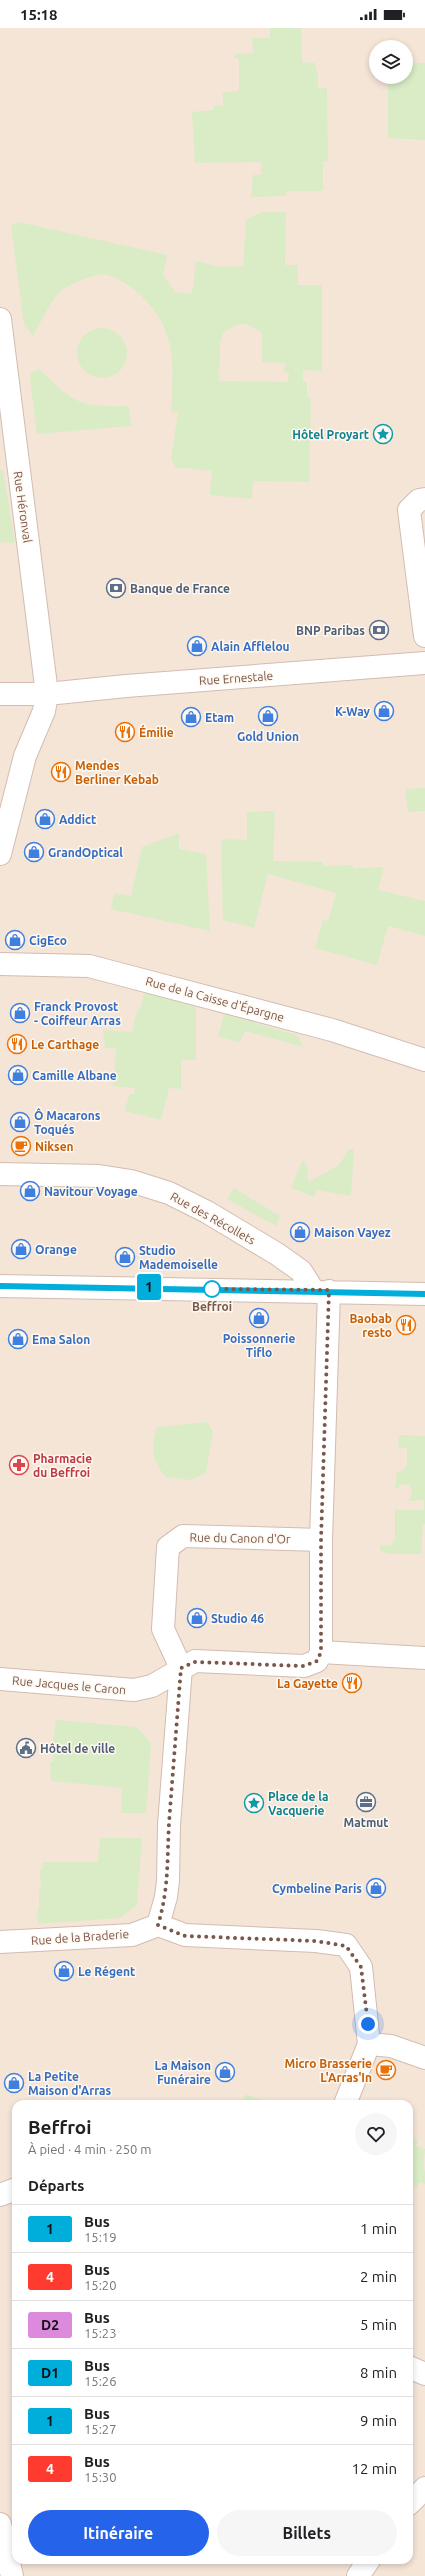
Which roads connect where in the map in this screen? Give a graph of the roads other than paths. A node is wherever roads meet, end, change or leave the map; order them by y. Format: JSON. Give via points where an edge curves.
{"nodes":[{"id":1,"x":0,"y":319,"type":"edge"},
{"id":2,"x":425,"y":499,"type":"edge"},
{"id":3,"x":425,"y":636,"type":"edge"},
{"id":4,"x":425,"y":663,"type":"edge"},
{"id":5,"x":0,"y":694,"type":"edge"},
{"id":6,"x":47,"y":694,"type":"junction"},
{"id":7,"x":0,"y":854,"type":"edge"},
{"id":8,"x":0,"y":964,"type":"edge"},
{"id":9,"x":425,"y":1060,"type":"edge"},
{"id":10,"x":0,"y":1174,"type":"edge"},
{"id":11,"x":0,"y":1286,"type":"edge"},
{"id":12,"x":321,"y":1290,"type":"junction"},
{"id":13,"x":425,"y":1294,"type":"edge"},
{"id":14,"x":321,"y":1540,"type":"junction"},
{"id":15,"x":321,"y":1652,"type":"junction"},
{"id":16,"x":425,"y":1658,"type":"edge"},
{"id":17,"x":181,"y":1668,"type":"junction"},
{"id":18,"x":0,"y":1679,"type":"edge"},
{"id":19,"x":158,"y":1925,"type":"junction"},
{"id":20,"x":0,"y":1942,"type":"edge"},
{"id":21,"x":369,"y":2044,"type":"junction"},
{"id":22,"x":425,"y":2058,"type":"edge"},
{"id":23,"x":347,"y":2100,"type":"edge"},
{"id":24,"x":12,"y":2190,"type":"edge"},
{"id":25,"x":0,"y":2195,"type":"edge"},
{"id":26,"x":413,"y":2369,"type":"edge"},
{"id":27,"x":425,"y":2374,"type":"edge"},
{"id":28,"x":425,"y":2488,"type":"edge"},
{"id":29,"x":413,"y":2500,"type":"edge"},
{"id":30,"x":1,"y":2530,"type":"edge"},
{"id":31,"x":366,"y":2564,"type":"edge"},
{"id":32,"x":12,"y":2576,"type":"edge"},
{"id":33,"x":358,"y":2576,"type":"edge"}],
"edges":[{"from":1,"to":6,"type":"street","name":"Rue Héronval"},
{"from":2,"to":3,"type":"street","via":[[419,500],[409,510]]},
{"from":4,"to":6,"type":"street","name":"Rue Ernestale"},
{"from":5,"to":6,"type":"street","name":"Rue Ernestale"},
{"from":6,"to":7,"type":"street","name":"Rue Héronval","via":[[44,711],[25,756]]},
{"from":8,"to":9,"type":"street","name":"Rue de la Caisse d'Épargne","via":[[89,966],[332,1030]]},
{"from":10,"to":12,"type":"street","name":"Rue des Récollets","via":[[99,1176],[131,1181],[170,1193],[283,1258]]},
{"from":11,"to":12,"type":"street"},
{"from":12,"to":13,"type":"street"},
{"from":12,"to":14,"type":"street"},
{"from":14,"to":15,"type":"street"},
{"from":14,"to":17,"type":"street","name":"Rue du Canon d'Or","via":[[183,1536],[168,1547],[163,1629]]},
{"from":15,"to":16,"type":"street"},
{"from":15,"to":17,"type":"street","via":[[317,1661],[304,1666],[195,1662]]},
{"from":17,"to":18,"type":"street","name":"Rue Jacques le Caron","via":[[152,1686],[134,1690]]},
{"from":17,"to":19,"type":"street","via":[[169,1825],[168,1881]]},
{"from":19,"to":20,"type":"street","name":"Rue de la Braderie","via":[[132,1935]]},
{"from":19,"to":21,"type":"street","via":[[185,1936],[316,1941],[346,1946],[361,1967]]},
{"from":21,"to":22,"type":"street","via":[[391,2046]]},
{"from":21,"to":23,"type":"street"},
{"from":24,"to":25,"type":"street"},
{"from":26,"to":27,"type":"street"},
{"from":28,"to":29,"type":"street"},
{"from":30,"to":32,"type":"street"},
{"from":31,"to":33,"type":"street"}]}
